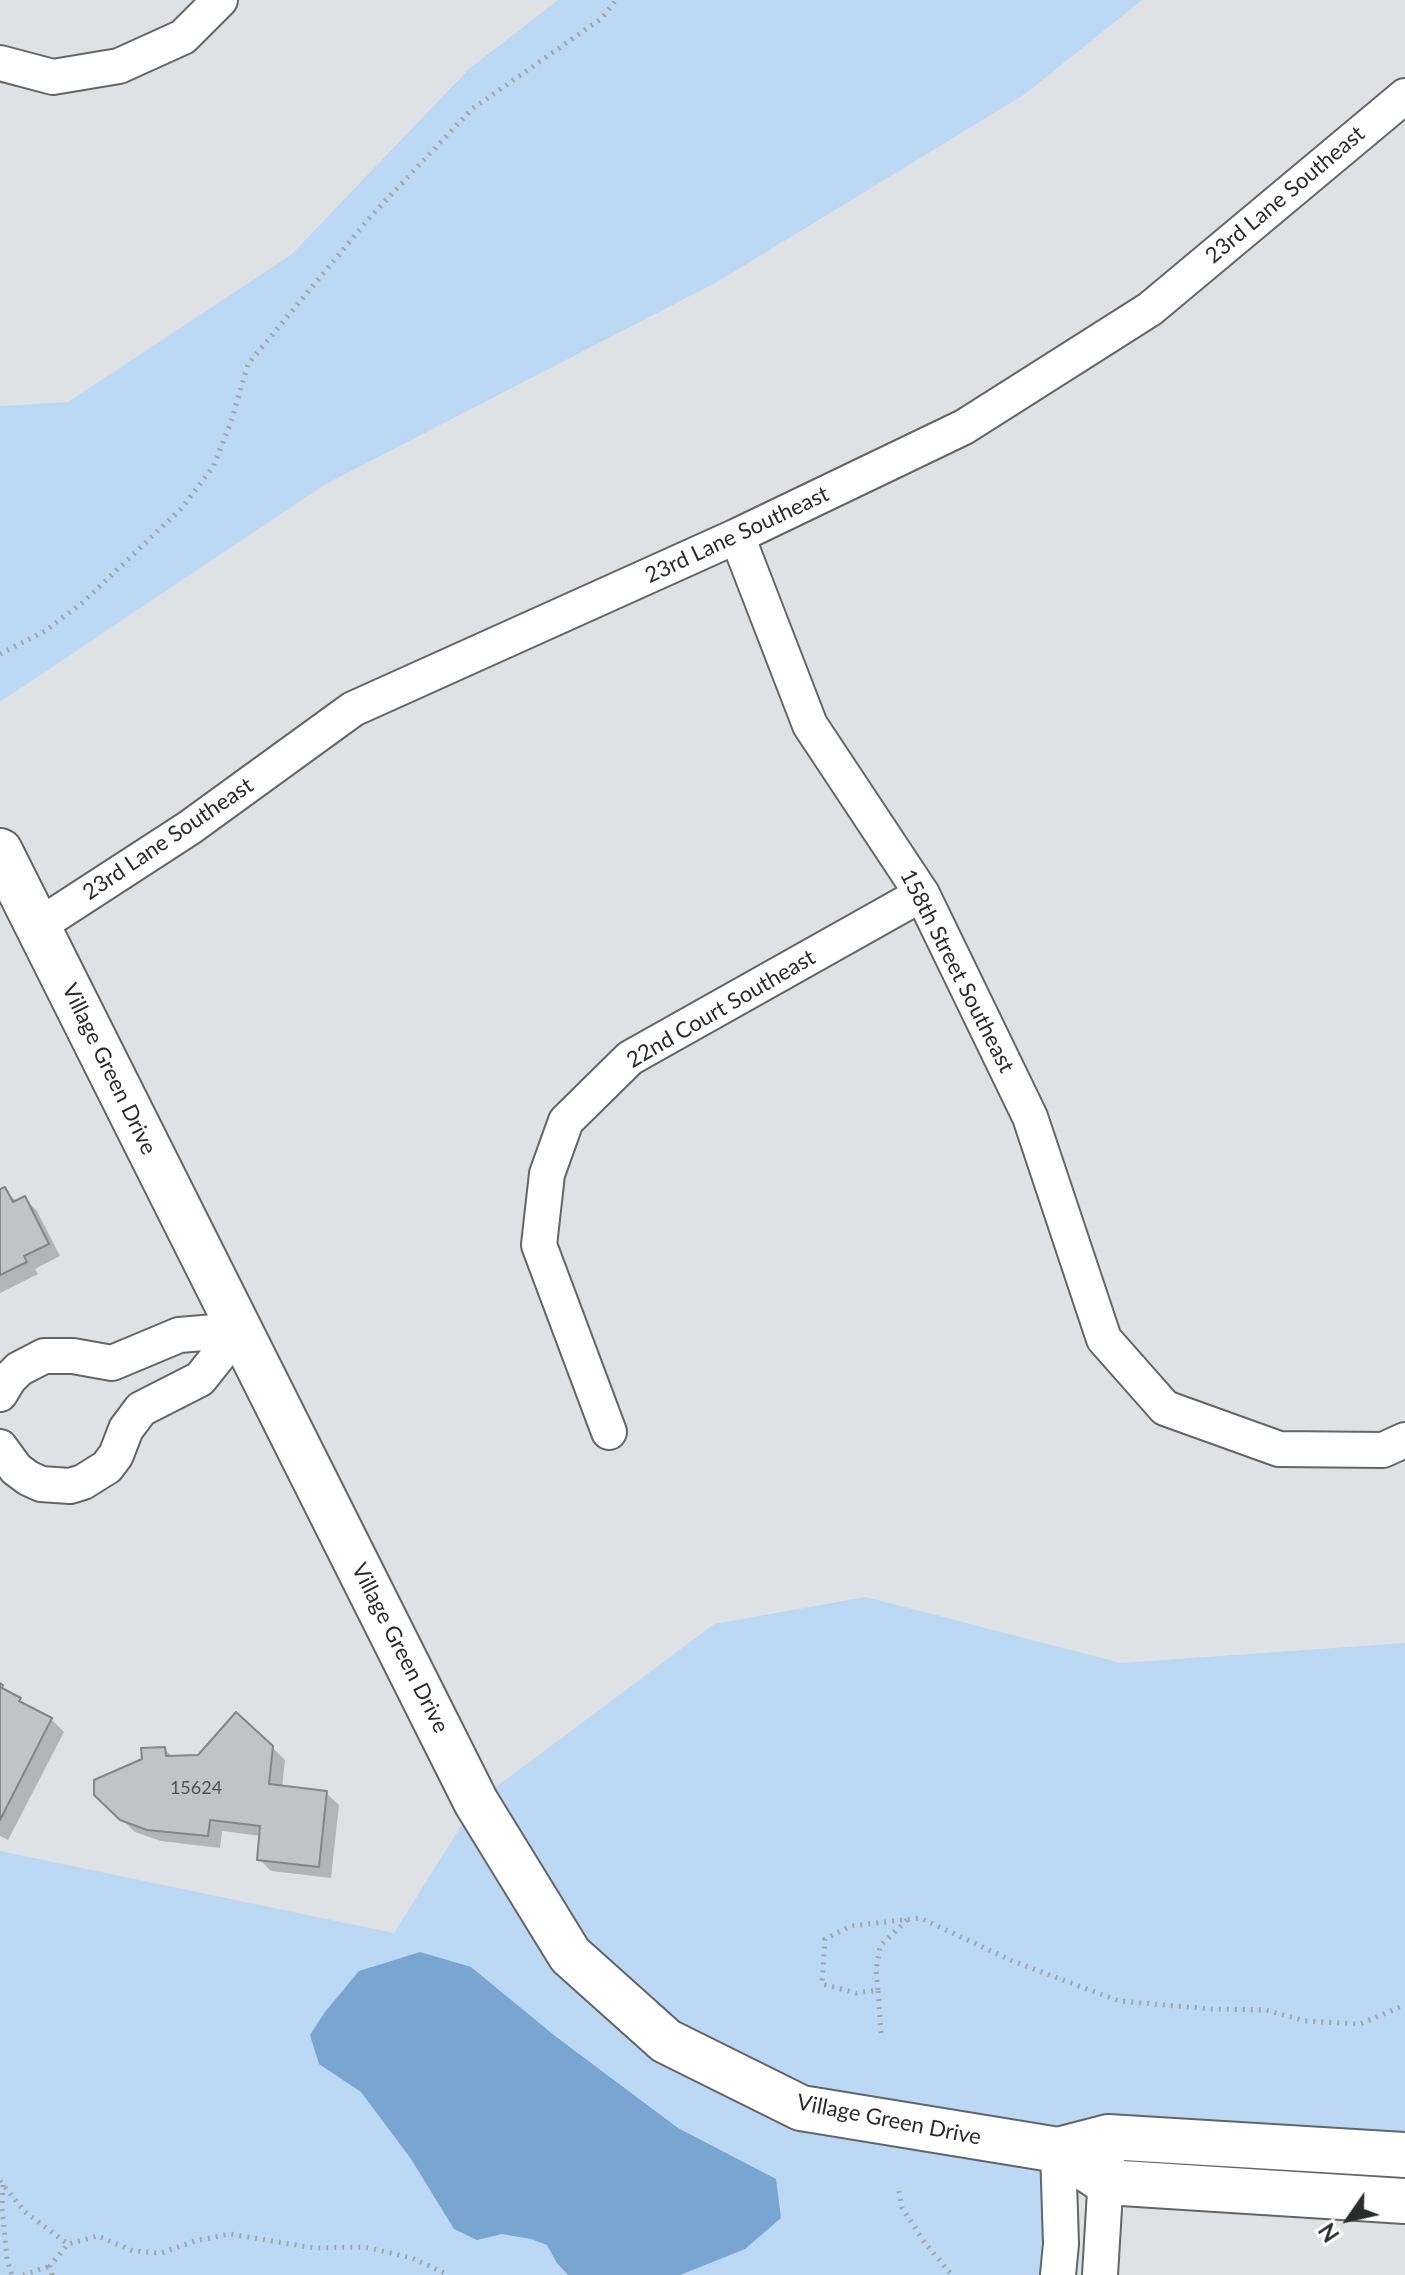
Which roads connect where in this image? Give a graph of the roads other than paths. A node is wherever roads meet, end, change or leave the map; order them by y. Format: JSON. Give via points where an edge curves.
{"nodes":[{"id":1,"x":220,"y":0,"type":"edge"},
{"id":2,"x":0,"y":63,"type":"edge"},
{"id":3,"x":1405,"y":96,"type":"edge"},
{"id":4,"x":737,"y":536,"type":"junction"},
{"id":5,"x":0,"y":851,"type":"edge"},
{"id":6,"x":922,"y":894,"type":"junction"},
{"id":7,"x":38,"y":926,"type":"junction"},
{"id":8,"x":239,"y":1330,"type":"junction"},
{"id":9,"x":0,"y":1394,"type":"edge"},
{"id":10,"x":609,"y":1432,"type":"dead end"},
{"id":11,"x":1405,"y":1440,"type":"edge"},
{"id":12,"x":0,"y":1447,"type":"edge"},
{"id":13,"x":1108,"y":2137,"type":"junction"},
{"id":14,"x":1058,"y":2150,"type":"junction"},
{"id":15,"x":1405,"y":2155,"type":"edge"},
{"id":16,"x":1106,"y":2182,"type":"junction"},
{"id":17,"x":1405,"y":2201,"type":"edge"},
{"id":18,"x":1058,"y":2275,"type":"edge"},
{"id":19,"x":1100,"y":2275,"type":"edge"}],
"edges":[{"from":1,"to":2,"type":"street","via":[[183,37],[119,66],[53,77]]},
{"from":3,"to":4,"type":"street","name":"23rd Lane Southeast","via":[[1150,309],[964,427]]},
{"from":4,"to":6,"type":"street","name":"158th Street Southeast","via":[[810,725]]},
{"from":4,"to":7,"type":"street","name":"23rd Lane Southeast","via":[[353,709],[189,828]]},
{"from":5,"to":7,"type":"street","name":"Village Green Drive"},
{"from":6,"to":10,"type":"street","name":"22nd Court Southeast","via":[[630,1058],[566,1121],[547,1174],[539,1245]]},
{"from":6,"to":11,"type":"street","name":"158th Street Southeast","via":[[1030,1117],[1104,1339],[1165,1408],[1279,1449],[1383,1450]]},
{"from":7,"to":8,"type":"street","name":"Village Green Drive"},
{"from":8,"to":9,"type":"street","via":[[179,1335],[112,1363],[44,1356],[19,1369]]},
{"from":8,"to":12,"type":"street","via":[[200,1379],[141,1409],[116,1455],[96,1476],[70,1486],[41,1484],[16,1469]]},
{"from":8,"to":14,"type":"street","name":"Village Green Drive","via":[[476,1802],[570,1955],[666,2041],[801,2108]]},
{"from":13,"to":14,"type":"street","name":"Village Green Drive"},
{"from":13,"to":15,"type":"street","name":"Village Green Drive"},
{"from":13,"to":16,"type":"street"},
{"from":14,"to":16,"type":"street","name":"Village Green Drive"},
{"from":14,"to":18,"type":"street"},
{"from":16,"to":17,"type":"street"},
{"from":16,"to":19,"type":"street"}]}
